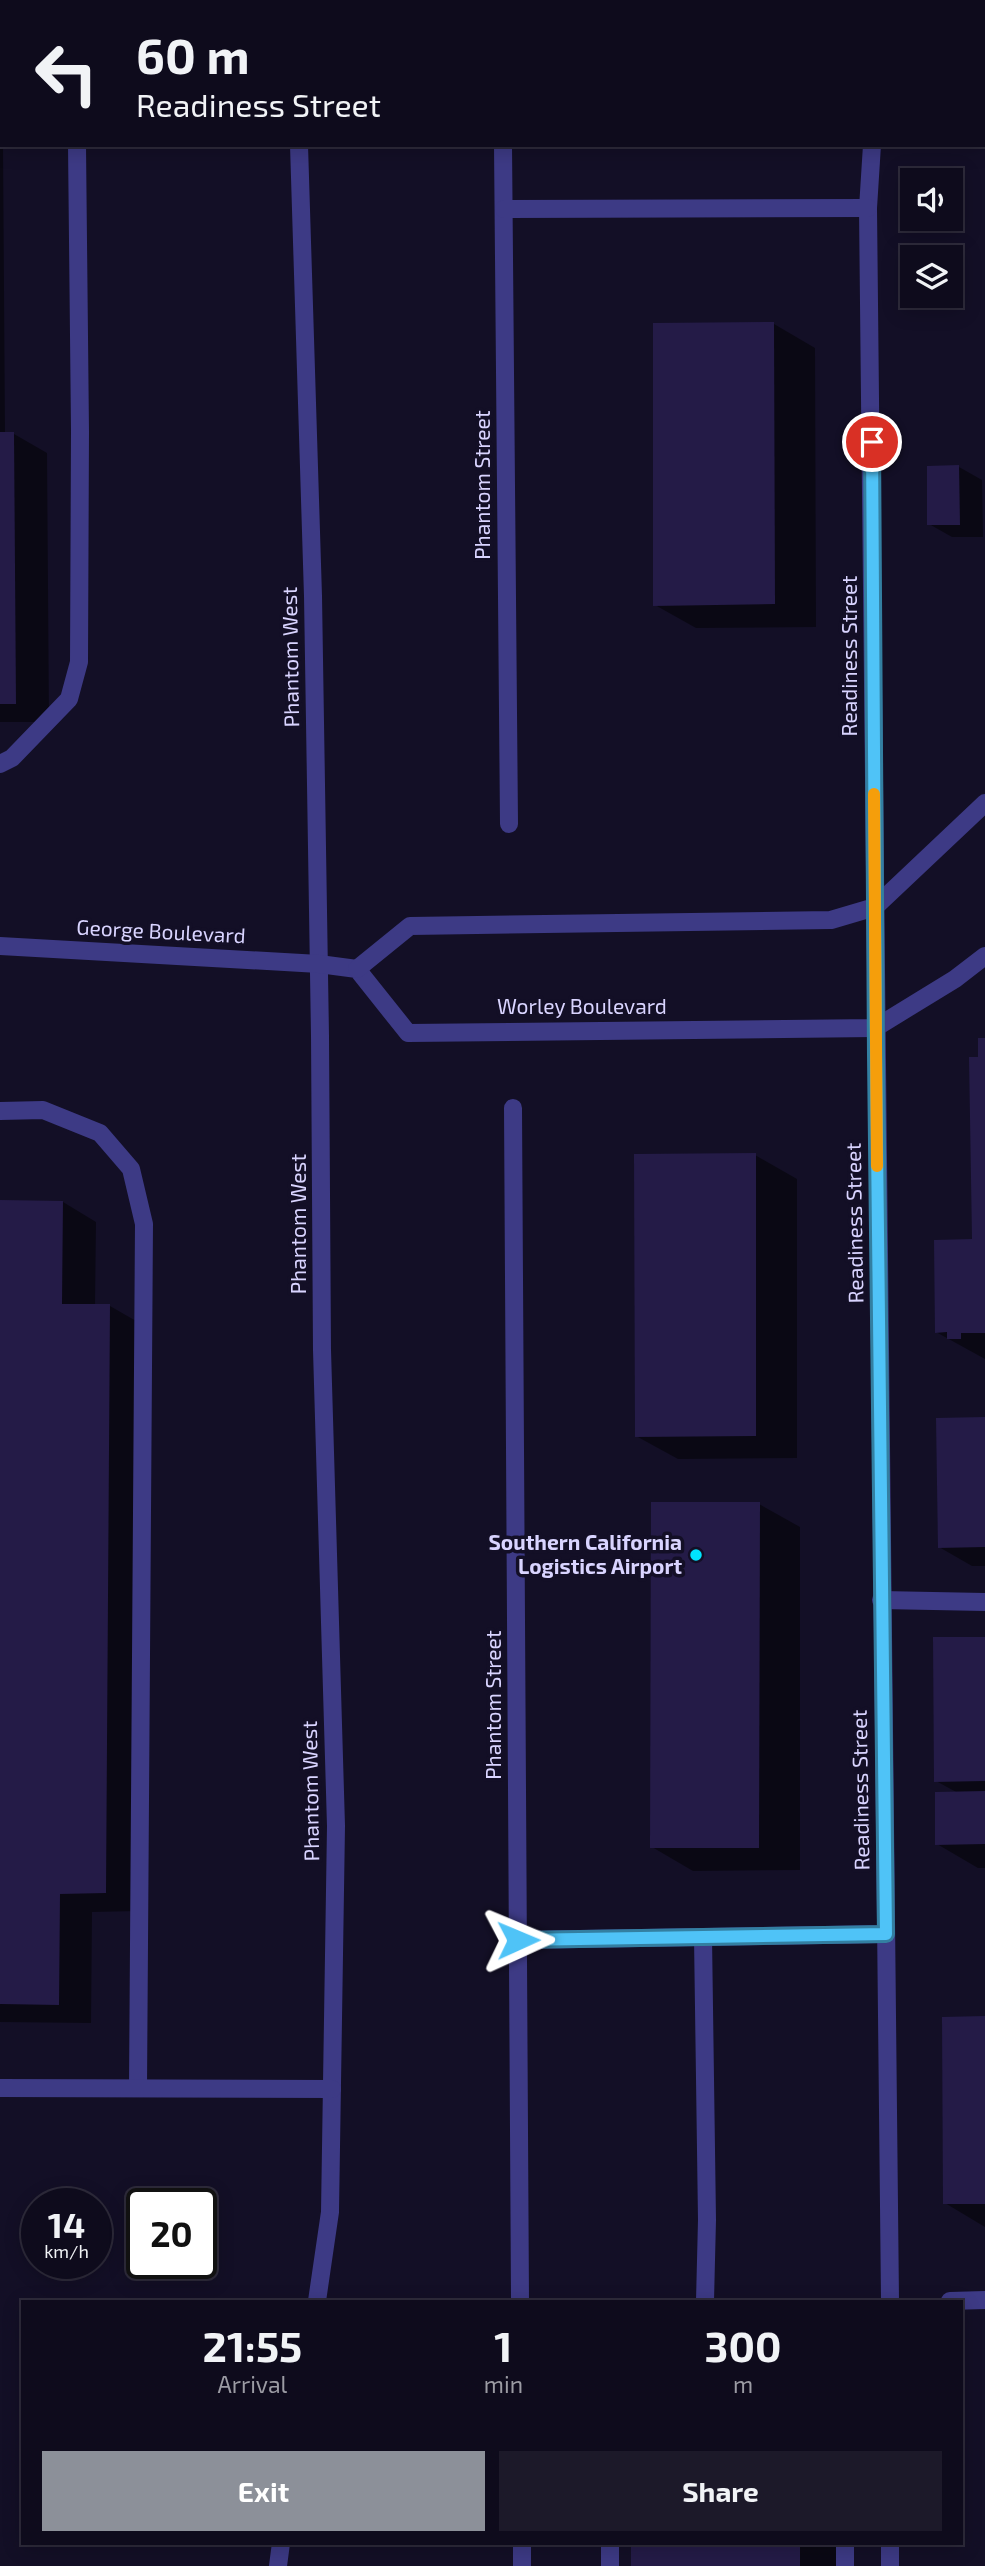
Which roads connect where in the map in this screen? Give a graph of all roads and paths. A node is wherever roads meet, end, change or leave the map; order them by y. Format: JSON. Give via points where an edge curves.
{"nodes":[{"id":1,"x":77,"y":147,"type":"edge"},
{"id":2,"x":299,"y":147,"type":"edge"},
{"id":3,"x":503,"y":147,"type":"edge"},
{"id":4,"x":872,"y":147,"type":"edge"},
{"id":5,"x":868,"y":208,"type":"junction"},
{"id":6,"x":504,"y":209,"type":"junction"},
{"id":7,"x":0,"y":764,"type":"edge"},
{"id":8,"x":985,"y":803,"type":"edge"},
{"id":9,"x":509,"y":824,"type":"dead end"},
{"id":10,"x":875,"y":907,"type":"junction"},
{"id":11,"x":0,"y":946,"type":"edge"},
{"id":12,"x":985,"y":956,"type":"edge"},
{"id":13,"x":319,"y":964,"type":"junction"},
{"id":14,"x":357,"y":969,"type":"junction"},
{"id":15,"x":875,"y":1028,"type":"junction"},
{"id":16,"x":513,"y":1108,"type":"dead end"},
{"id":17,"x":0,"y":1111,"type":"edge"},
{"id":18,"x":881,"y":1600,"type":"junction"},
{"id":19,"x":985,"y":1602,"type":"edge"},
{"id":20,"x":886,"y":1934,"type":"junction"},
{"id":21,"x":703,"y":1937,"type":"junction"},
{"id":22,"x":518,"y":1940,"type":"junction"},
{"id":23,"x":0,"y":2088,"type":"edge"},
{"id":24,"x":138,"y":2088,"type":"junction"},
{"id":25,"x":332,"y":2089,"type":"junction"},
{"id":26,"x":317,"y":2300,"type":"edge"},
{"id":27,"x":520,"y":2300,"type":"edge"},
{"id":28,"x":705,"y":2300,"type":"edge"},
{"id":29,"x":890,"y":2300,"type":"edge"},
{"id":30,"x":985,"y":2300,"type":"edge"},
{"id":31,"x":963,"y":2301,"type":"edge"},
{"id":32,"x":281,"y":2545,"type":"edge"},
{"id":33,"x":522,"y":2545,"type":"edge"},
{"id":34,"x":610,"y":2545,"type":"edge"},
{"id":35,"x":845,"y":2545,"type":"edge"},
{"id":36,"x":890,"y":2545,"type":"edge"},
{"id":37,"x":278,"y":2566,"type":"edge"},
{"id":38,"x":522,"y":2566,"type":"edge"},
{"id":39,"x":610,"y":2566,"type":"edge"},
{"id":40,"x":845,"y":2566,"type":"edge"},
{"id":41,"x":890,"y":2566,"type":"edge"}],
"edges":[{"from":1,"to":7,"type":"street","via":[[79,662],[68,699],[12,758]]},
{"from":2,"to":13,"type":"street","name":"Phantom West"},
{"from":3,"to":6,"type":"street","name":"Phantom Street"},
{"from":4,"to":5,"type":"street","name":"Readiness Street"},
{"from":5,"to":6,"type":"street"},
{"from":5,"to":10,"type":"street","name":"Readiness Street"},
{"from":6,"to":9,"type":"street","name":"Phantom Street"},
{"from":8,"to":10,"type":"street"},
{"from":10,"to":14,"type":"street","via":[[831,920],[410,926]]},
{"from":10,"to":15,"type":"street","name":"Readiness Street"},
{"from":11,"to":13,"type":"street","name":"George Boulevard"},
{"from":12,"to":15,"type":"street"},
{"from":13,"to":14,"type":"street"},
{"from":13,"to":25,"type":"street","name":"Phantom West","via":[[322,1350],[336,1826]]},
{"from":14,"to":15,"type":"street","name":"Worley Boulevard","via":[[408,1033]]},
{"from":15,"to":18,"type":"street","name":"Readiness Street"},
{"from":16,"to":22,"type":"street","name":"Phantom Street"},
{"from":17,"to":24,"type":"street","via":[[43,1110],[100,1133],[131,1169],[144,1224]]},
{"from":18,"to":19,"type":"street"},
{"from":18,"to":20,"type":"street","name":"Readiness Street"},
{"from":20,"to":21,"type":"street"},
{"from":20,"to":29,"type":"street","name":"Readiness Street"},
{"from":21,"to":22,"type":"street"},
{"from":21,"to":28,"type":"street"},
{"from":22,"to":27,"type":"street","name":"Phantom Street"},
{"from":23,"to":24,"type":"street"},
{"from":24,"to":25,"type":"street"},
{"from":25,"to":26,"type":"street","name":"Phantom West","via":[[330,2212]]},
{"from":30,"to":31,"type":"street"},
{"from":32,"to":37,"type":"street"},
{"from":33,"to":38,"type":"street"},
{"from":34,"to":39,"type":"street"},
{"from":35,"to":40,"type":"street"},
{"from":36,"to":41,"type":"street"}]}
